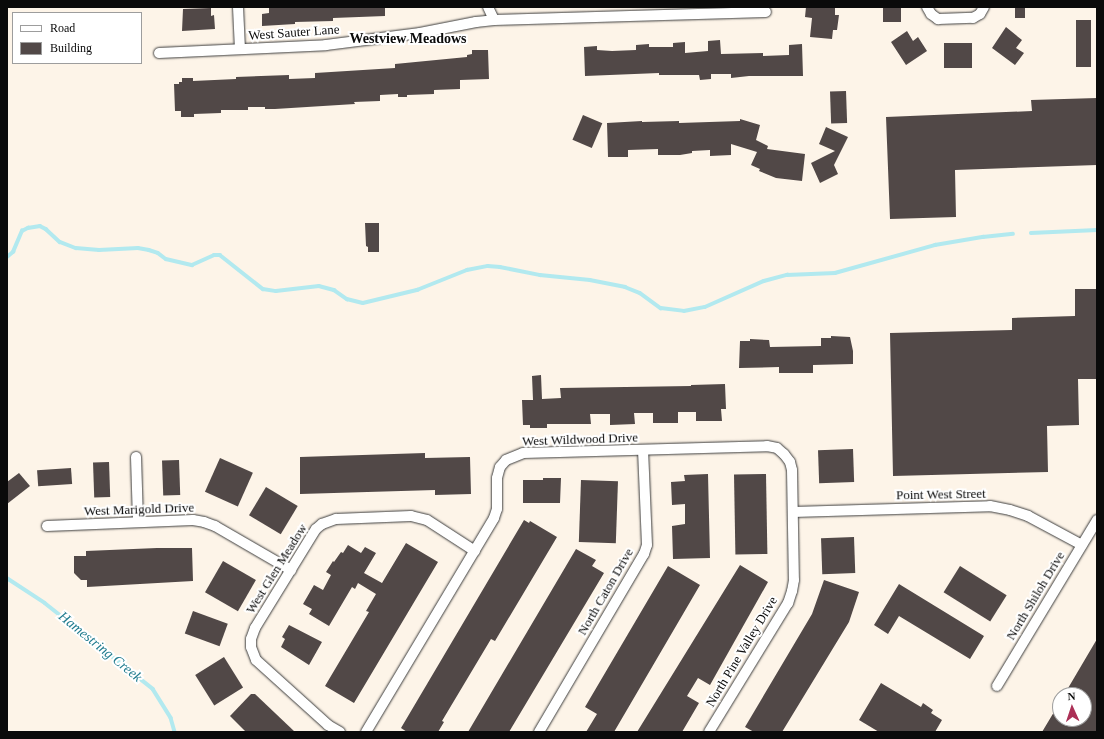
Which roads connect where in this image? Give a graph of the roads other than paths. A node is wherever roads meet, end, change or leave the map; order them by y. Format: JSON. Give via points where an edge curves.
{"nodes":[{"id":1,"x":238,"y":7,"type":"edge"},
{"id":2,"x":488,"y":7,"type":"edge"},
{"id":3,"x":927,"y":7,"type":"edge"},
{"id":4,"x":984,"y":7,"type":"edge"},
{"id":5,"x":681,"y":11,"type":"edge"},
{"id":6,"x":766,"y":12,"type":"dead end"},
{"id":7,"x":494,"y":20,"type":"junction"},
{"id":8,"x":240,"y":50,"type":"junction"},
{"id":9,"x":159,"y":53,"type":"dead end"},
{"id":10,"x":643,"y":450,"type":"junction"},
{"id":11,"x":136,"y":457,"type":"dead end"},
{"id":12,"x":793,"y":512,"type":"junction"},
{"id":13,"x":1097,"y":520,"type":"edge"},
{"id":14,"x":138,"y":522,"type":"junction"},
{"id":15,"x":46,"y":526,"type":"dead end"},
{"id":16,"x":1082,"y":545,"type":"junction"},
{"id":17,"x":475,"y":551,"type":"junction"},
{"id":18,"x":291,"y":570,"type":"junction"},
{"id":19,"x":997,"y":686,"type":"dead end"},
{"id":20,"x":340,"y":732,"type":"edge"},
{"id":21,"x":366,"y":732,"type":"edge"},
{"id":22,"x":538,"y":732,"type":"edge"},
{"id":23,"x":709,"y":732,"type":"edge"}],
"edges":[{"from":1,"to":8,"type":"street"},
{"from":2,"to":7,"type":"street"},
{"from":3,"to":4,"type":"street","via":[[938,19],[973,18],[980,14]]},
{"from":5,"to":6,"type":"street","name":"West Sauter Lane"},
{"from":5,"to":7,"type":"street","name":"West Sauter Lane"},
{"from":7,"to":8,"type":"street","name":"West Sauter Lane","via":[[326,45]]},
{"from":8,"to":9,"type":"street","name":"West Sauter Lane"},
{"from":10,"to":12,"type":"street","name":"West Wildwood Drive","via":[[767,446],[777,448],[784,454],[792,470]]},
{"from":10,"to":17,"type":"street","name":"West Wildwood Drive","via":[[523,453],[510,458],[500,467],[497,478],[497,509]]},
{"from":10,"to":22,"type":"street","name":"North Caton Drive","via":[[647,545],[644,554]]},
{"from":11,"to":14,"type":"street"},
{"from":12,"to":16,"type":"street","name":"Point West Street","via":[[990,506],[1028,516]]},
{"from":12,"to":23,"type":"street","name":"North Pine Valley Drive","via":[[794,580],[788,603]]},
{"from":13,"to":16,"type":"street","name":"North Shiloh Drive"},
{"from":14,"to":15,"type":"street","name":"West Marigold Drive"},
{"from":14,"to":18,"type":"street","name":"West Marigold Drive","via":[[204,522]]},
{"from":16,"to":19,"type":"street","name":"North Shiloh Drive"},
{"from":17,"to":18,"type":"street","name":"West Glen Meadow","via":[[420,518],[336,519],[316,529]]},
{"from":17,"to":21,"type":"street","name":"West Wildwood Drive"},
{"from":18,"to":20,"type":"street","name":"West Glen Meadow","via":[[255,628],[251,647],[256,660],[328,725]]}]}
